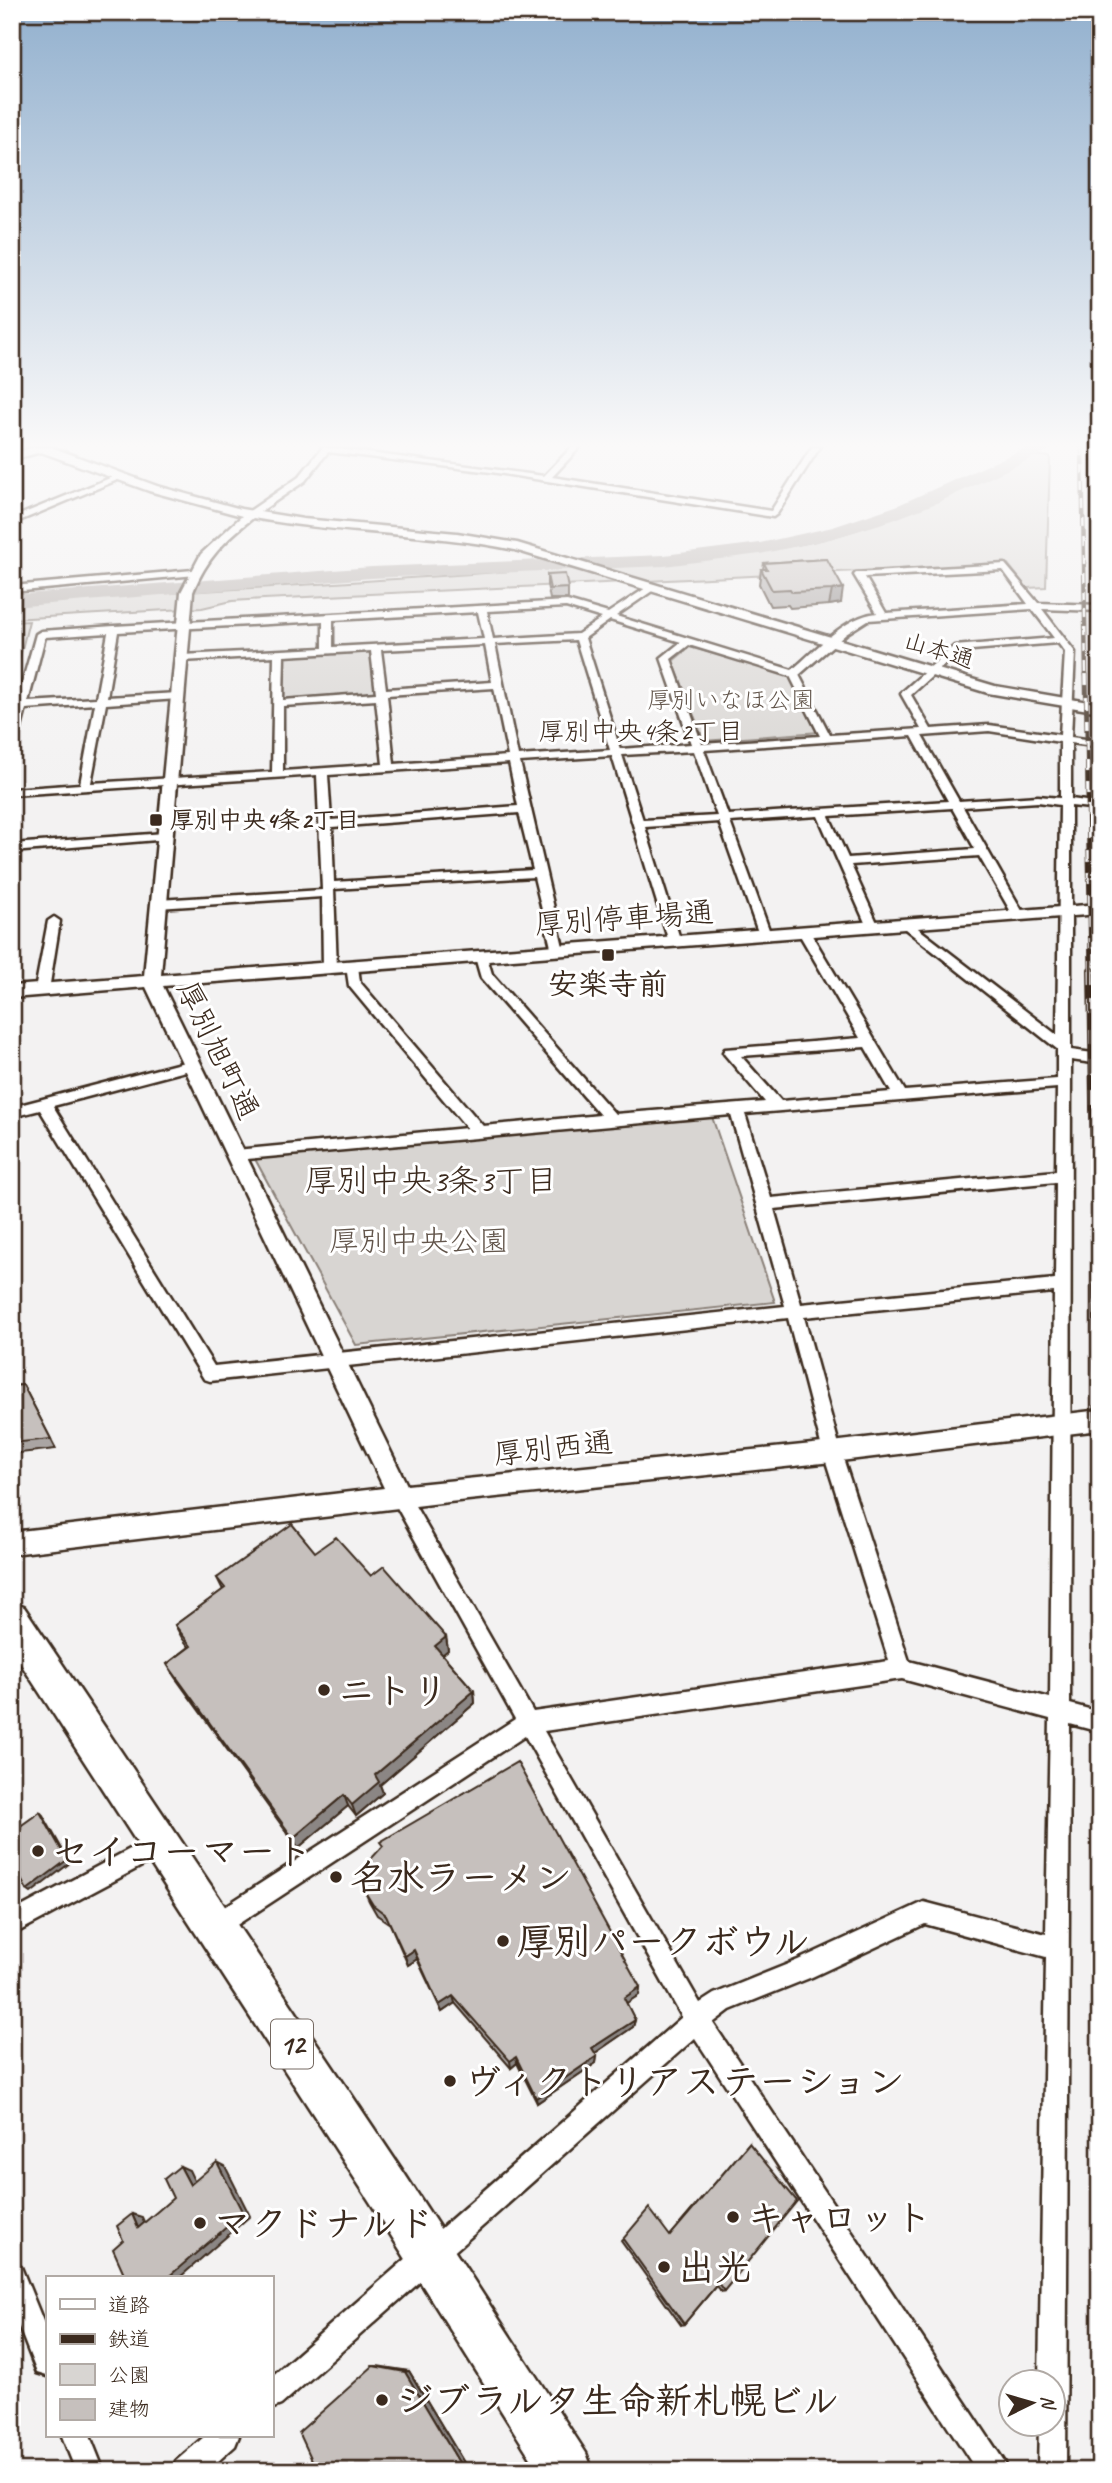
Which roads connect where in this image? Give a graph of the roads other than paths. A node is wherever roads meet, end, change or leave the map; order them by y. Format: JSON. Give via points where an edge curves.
{"nodes":[{"id":1,"x":200,"y":563,"type":"edge"},
{"id":2,"x":570,"y":563,"type":"edge"},
{"id":3,"x":190,"y":582,"type":"junction"},
{"id":4,"x":652,"y":587,"type":"junction"},
{"id":5,"x":12,"y":589,"type":"edge"},
{"id":6,"x":1034,"y":606,"type":"junction"},
{"id":7,"x":482,"y":608,"type":"junction"},
{"id":8,"x":1100,"y":608,"type":"edge"},
{"id":9,"x":883,"y":615,"type":"junction"},
{"id":10,"x":328,"y":617,"type":"junction"},
{"id":11,"x":606,"y":617,"type":"junction"},
{"id":12,"x":184,"y":625,"type":"junction"},
{"id":13,"x":114,"y":629,"type":"junction"},
{"id":14,"x":580,"y":636,"type":"junction"},
{"id":15,"x":1062,"y":640,"type":"junction"},
{"id":16,"x":833,"y":641,"type":"junction"},
{"id":17,"x":489,"y":642,"type":"junction"},
{"id":18,"x":687,"y":642,"type":"junction"},
{"id":19,"x":376,"y":648,"type":"junction"},
{"id":20,"x":328,"y":650,"type":"junction"},
{"id":21,"x":279,"y":652,"type":"junction"},
{"id":22,"x":182,"y":658,"type":"junction"},
{"id":23,"x":930,"y":672,"type":"junction"},
{"id":24,"x":794,"y":674,"type":"junction"},
{"id":25,"x":499,"y":685,"type":"junction"},
{"id":26,"x":382,"y":694,"type":"junction"},
{"id":27,"x":178,"y":696,"type":"junction"},
{"id":28,"x":102,"y":701,"type":"junction"},
{"id":29,"x":279,"y":703,"type":"junction"},
{"id":30,"x":1066,"y":704,"type":"junction"},
{"id":31,"x":21,"y":706,"type":"junction"},
{"id":32,"x":1100,"y":708,"type":"edge"},
{"id":33,"x":915,"y":732,"type":"junction"},
{"id":34,"x":928,"y":732,"type":"junction"},
{"id":35,"x":826,"y":737,"type":"junction"},
{"id":36,"x":1065,"y":740,"type":"junction"},
{"id":37,"x":12,"y":744,"type":"edge"},
{"id":38,"x":1100,"y":744,"type":"edge"},
{"id":39,"x":698,"y":746,"type":"junction"},
{"id":40,"x":616,"y":752,"type":"junction"},
{"id":41,"x":513,"y":760,"type":"junction"},
{"id":42,"x":389,"y":768,"type":"junction"},
{"id":43,"x":322,"y":773,"type":"junction"},
{"id":44,"x":277,"y":776,"type":"junction"},
{"id":45,"x":171,"y":782,"type":"junction"},
{"id":46,"x":85,"y":788,"type":"junction"},
{"id":47,"x":12,"y":792,"type":"edge"},
{"id":48,"x":1065,"y":802,"type":"junction"},
{"id":49,"x":955,"y":804,"type":"junction"},
{"id":50,"x":1100,"y":806,"type":"edge"},
{"id":51,"x":524,"y":809,"type":"junction"},
{"id":52,"x":821,"y":811,"type":"junction"},
{"id":53,"x":722,"y":818,"type":"junction"},
{"id":54,"x":326,"y":824,"type":"junction"},
{"id":55,"x":638,"y":824,"type":"junction"},
{"id":56,"x":165,"y":837,"type":"junction"},
{"id":57,"x":12,"y":848,"type":"edge"},
{"id":58,"x":982,"y":852,"type":"junction"},
{"id":59,"x":845,"y":862,"type":"junction"},
{"id":60,"x":540,"y":873,"type":"junction"},
{"id":61,"x":328,"y":889,"type":"junction"},
{"id":62,"x":158,"y":904,"type":"junction"},
{"id":63,"x":1100,"y":909,"type":"edge"},
{"id":64,"x":1065,"y":911,"type":"junction"},
{"id":65,"x":1019,"y":916,"type":"junction"},
{"id":66,"x":54,"y":921,"type":"dead end"},
{"id":67,"x":906,"y":925,"type":"junction"},
{"id":68,"x":873,"y":928,"type":"junction"},
{"id":69,"x":804,"y":932,"type":"junction"},
{"id":70,"x":765,"y":935,"type":"junction"},
{"id":71,"x":675,"y":942,"type":"junction"},
{"id":72,"x":558,"y":950,"type":"junction"},
{"id":73,"x":481,"y":957,"type":"junction"},
{"id":74,"x":352,"y":966,"type":"junction"},
{"id":75,"x":330,"y":968,"type":"junction"},
{"id":76,"x":152,"y":982,"type":"junction"},
{"id":77,"x":42,"y":990,"type":"junction"},
{"id":78,"x":12,"y":992,"type":"edge"},
{"id":79,"x":870,"y":1042,"type":"junction"},
{"id":80,"x":1063,"y":1051,"type":"junction"},
{"id":81,"x":1100,"y":1059,"type":"edge"},
{"id":82,"x":192,"y":1065,"type":"junction"},
{"id":83,"x":1063,"y":1083,"type":"junction"},
{"id":84,"x":901,"y":1097,"type":"junction"},
{"id":85,"x":44,"y":1104,"type":"junction"},
{"id":86,"x":777,"y":1106,"type":"junction"},
{"id":87,"x":737,"y":1110,"type":"junction"},
{"id":88,"x":12,"y":1112,"type":"edge"},
{"id":89,"x":612,"y":1120,"type":"junction"},
{"id":90,"x":479,"y":1132,"type":"junction"},
{"id":91,"x":236,"y":1155,"type":"junction"},
{"id":92,"x":1064,"y":1176,"type":"junction"},
{"id":93,"x":766,"y":1204,"type":"junction"},
{"id":94,"x":1063,"y":1285,"type":"junction"},
{"id":95,"x":794,"y":1311,"type":"junction"},
{"id":96,"x":335,"y":1360,"type":"junction"},
{"id":97,"x":1100,"y":1420,"type":"edge"},
{"id":98,"x":1062,"y":1425,"type":"junction"},
{"id":99,"x":832,"y":1452,"type":"junction"},
{"id":100,"x":400,"y":1496,"type":"junction"},
{"id":101,"x":12,"y":1543,"type":"edge"},
{"id":102,"x":12,"y":1619,"type":"edge"},
{"id":103,"x":902,"y":1669,"type":"junction"},
{"id":104,"x":1060,"y":1711,"type":"junction"},
{"id":105,"x":1100,"y":1722,"type":"edge"},
{"id":106,"x":527,"y":1723,"type":"junction"},
{"id":107,"x":160,"y":1844,"type":"junction"},
{"id":108,"x":12,"y":1924,"type":"edge"},
{"id":109,"x":215,"y":1926,"type":"junction"},
{"id":110,"x":1058,"y":1949,"type":"junction"},
{"id":111,"x":696,"y":2020,"type":"junction"},
{"id":112,"x":430,"y":2255,"type":"junction"},
{"id":113,"x":12,"y":2276,"type":"edge"},
{"id":114,"x":46,"y":2361,"type":"edge"},
{"id":115,"x":273,"y":2393,"type":"edge"},
{"id":116,"x":77,"y":2438,"type":"edge"},
{"id":117,"x":223,"y":2438,"type":"edge"},
{"id":118,"x":90,"y":2471,"type":"edge"},
{"id":119,"x":186,"y":2471,"type":"edge"},
{"id":120,"x":568,"y":2471,"type":"edge"},
{"id":121,"x":994,"y":2471,"type":"edge"},
{"id":122,"x":1052,"y":2471,"type":"edge"}],
"edges":[{"from":1,"to":3,"type":"street"},
{"from":2,"to":4,"type":"street","name":"山本通"},
{"from":3,"to":5,"type":"street"},
{"from":3,"to":12,"type":"street","name":"厚別旭町通"},
{"from":4,"to":11,"type":"street"},
{"from":4,"to":16,"type":"street","name":"山本通"},
{"from":6,"to":8,"type":"street"},
{"from":6,"to":9,"type":"street"},
{"from":6,"to":9,"type":"street","via":[[1005,567],[859,575]]},
{"from":6,"to":15,"type":"street"},
{"from":7,"to":10,"type":"street"},
{"from":7,"to":11,"type":"street","via":[[567,604]]},
{"from":7,"to":17,"type":"street"},
{"from":9,"to":16,"type":"street","via":[[866,617]]},
{"from":10,"to":12,"type":"street"},
{"from":10,"to":20,"type":"street"},
{"from":11,"to":14,"type":"street"},
{"from":11,"to":18,"type":"street"},
{"from":12,"to":13,"type":"street"},
{"from":12,"to":22,"type":"street","name":"厚別旭町通"},
{"from":13,"to":28,"type":"street"},
{"from":13,"to":31,"type":"street","via":[[41,634]]},
{"from":14,"to":17,"type":"street"},
{"from":14,"to":40,"type":"street"},
{"from":15,"to":23,"type":"street","via":[[957,648]]},
{"from":15,"to":30,"type":"street","via":[[1070,652]]},
{"from":16,"to":23,"type":"street","name":"山本通"},
{"from":16,"to":24,"type":"street"},
{"from":17,"to":19,"type":"street"},
{"from":17,"to":25,"type":"street"},
{"from":18,"to":24,"type":"street"},
{"from":18,"to":39,"type":"street","via":[[666,658]]},
{"from":19,"to":20,"type":"street"},
{"from":19,"to":26,"type":"street"},
{"from":20,"to":21,"type":"street"},
{"from":21,"to":22,"type":"street"},
{"from":21,"to":29,"type":"street"},
{"from":22,"to":27,"type":"street","name":"厚別旭町通"},
{"from":23,"to":30,"type":"street","name":"山本通"},
{"from":23,"to":34,"type":"street","via":[[906,694]]},
{"from":24,"to":35,"type":"street"},
{"from":25,"to":26,"type":"street"},
{"from":25,"to":41,"type":"street"},
{"from":26,"to":29,"type":"street"},
{"from":26,"to":42,"type":"street"},
{"from":27,"to":28,"type":"street"},
{"from":27,"to":45,"type":"street","name":"厚別旭町通"},
{"from":28,"to":31,"type":"street"},
{"from":28,"to":46,"type":"street"},
{"from":29,"to":44,"type":"street"},
{"from":30,"to":32,"type":"street","name":"山本通"},
{"from":30,"to":36,"type":"street"},
{"from":31,"to":37,"type":"street"},
{"from":33,"to":34,"type":"street"},
{"from":33,"to":35,"type":"street"},
{"from":33,"to":49,"type":"street"},
{"from":34,"to":36,"type":"street","via":[[989,728]]},
{"from":35,"to":39,"type":"street"},
{"from":36,"to":38,"type":"street"},
{"from":36,"to":48,"type":"street"},
{"from":39,"to":40,"type":"street"},
{"from":39,"to":53,"type":"street"},
{"from":40,"to":41,"type":"street"},
{"from":40,"to":55,"type":"street"},
{"from":41,"to":42,"type":"street"},
{"from":41,"to":51,"type":"street"},
{"from":42,"to":43,"type":"street"},
{"from":43,"to":44,"type":"street"},
{"from":43,"to":54,"type":"street"},
{"from":44,"to":45,"type":"street"},
{"from":45,"to":46,"type":"street"},
{"from":45,"to":56,"type":"street","name":"厚別旭町通"},
{"from":46,"to":47,"type":"street"},
{"from":48,"to":49,"type":"street"},
{"from":48,"to":50,"type":"street"},
{"from":48,"to":64,"type":"street"},
{"from":49,"to":52,"type":"street"},
{"from":49,"to":58,"type":"street"},
{"from":51,"to":54,"type":"street"},
{"from":51,"to":60,"type":"street"},
{"from":52,"to":53,"type":"street"},
{"from":52,"to":59,"type":"street"},
{"from":53,"to":55,"type":"street"},
{"from":53,"to":70,"type":"street"},
{"from":54,"to":61,"type":"street"},
{"from":55,"to":71,"type":"street"},
{"from":56,"to":57,"type":"street"},
{"from":56,"to":62,"type":"street","name":"厚別旭町通"},
{"from":58,"to":59,"type":"street"},
{"from":58,"to":65,"type":"street"},
{"from":59,"to":68,"type":"street"},
{"from":60,"to":61,"type":"street"},
{"from":60,"to":72,"type":"street"},
{"from":61,"to":62,"type":"street"},
{"from":61,"to":75,"type":"street"},
{"from":62,"to":76,"type":"street","name":"厚別旭町通"},
{"from":63,"to":64,"type":"street","name":"厚別停車場通"},
{"from":64,"to":65,"type":"street","name":"厚別停車場通"},
{"from":64,"to":80,"type":"street"},
{"from":65,"to":67,"type":"street","name":"厚別停車場通"},
{"from":66,"to":77,"type":"street"},
{"from":67,"to":68,"type":"street","name":"厚別停車場通"},
{"from":67,"to":80,"type":"street"},
{"from":68,"to":69,"type":"street","name":"厚別停車場通"},
{"from":69,"to":70,"type":"street","name":"厚別停車場通"},
{"from":69,"to":79,"type":"street"},
{"from":70,"to":71,"type":"street","name":"厚別停車場通"},
{"from":71,"to":72,"type":"street","name":"厚別停車場通"},
{"from":72,"to":73,"type":"street","name":"厚別停車場通"},
{"from":73,"to":74,"type":"street","name":"厚別停車場通"},
{"from":73,"to":89,"type":"street","via":[[486,975]]},
{"from":74,"to":75,"type":"street","name":"厚別停車場通"},
{"from":74,"to":90,"type":"street","via":[[354,983]]},
{"from":75,"to":76,"type":"street","name":"厚別停車場通"},
{"from":76,"to":77,"type":"street","name":"厚別停車場通"},
{"from":76,"to":82,"type":"street","name":"厚別旭町通"},
{"from":77,"to":78,"type":"street","name":"厚別停車場通"},
{"from":79,"to":84,"type":"street"},
{"from":79,"to":86,"type":"street","via":[[730,1052]]},
{"from":80,"to":81,"type":"street"},
{"from":80,"to":83,"type":"street"},
{"from":82,"to":85,"type":"street"},
{"from":82,"to":91,"type":"street","name":"厚別旭町通"},
{"from":83,"to":84,"type":"street"},
{"from":83,"to":92,"type":"street"},
{"from":84,"to":86,"type":"street"},
{"from":85,"to":88,"type":"street"},
{"from":85,"to":96,"type":"street","via":[[210,1374]]},
{"from":86,"to":87,"type":"street"},
{"from":87,"to":89,"type":"street"},
{"from":87,"to":93,"type":"street"},
{"from":89,"to":90,"type":"street"},
{"from":90,"to":91,"type":"street"},
{"from":91,"to":96,"type":"street","name":"厚別旭町通"},
{"from":92,"to":93,"type":"street"},
{"from":92,"to":94,"type":"street"},
{"from":93,"to":95,"type":"street"},
{"from":94,"to":95,"type":"street"},
{"from":94,"to":98,"type":"street"},
{"from":95,"to":96,"type":"street"},
{"from":95,"to":99,"type":"street"},
{"from":96,"to":100,"type":"street","name":"厚別旭町通"},
{"from":97,"to":98,"type":"street","name":"厚別西通"},
{"from":98,"to":99,"type":"street","name":"厚別西通"},
{"from":98,"to":104,"type":"street"},
{"from":99,"to":100,"type":"street","name":"厚別西通"},
{"from":99,"to":103,"type":"street"},
{"from":100,"to":101,"type":"street","name":"厚別西通"},
{"from":100,"to":106,"type":"street"},
{"from":102,"to":107,"type":"highway","number":"12"},
{"from":103,"to":104,"type":"street"},
{"from":103,"to":106,"type":"street"},
{"from":104,"to":105,"type":"street"},
{"from":104,"to":110,"type":"street"},
{"from":106,"to":109,"type":"street"},
{"from":106,"to":111,"type":"street"},
{"from":107,"to":108,"type":"street"},
{"from":107,"to":109,"type":"highway","number":"12"},
{"from":109,"to":112,"type":"highway","number":"12"},
{"from":110,"to":111,"type":"street","via":[[924,1913],[722,2002]]},
{"from":110,"to":122,"type":"street"},
{"from":111,"to":112,"type":"street"},
{"from":111,"to":121,"type":"street"},
{"from":112,"to":115,"type":"street"},
{"from":112,"to":120,"type":"highway","number":"12"},
{"from":113,"to":114,"type":"street"},
{"from":116,"to":118,"type":"street"},
{"from":117,"to":119,"type":"street"}]}
